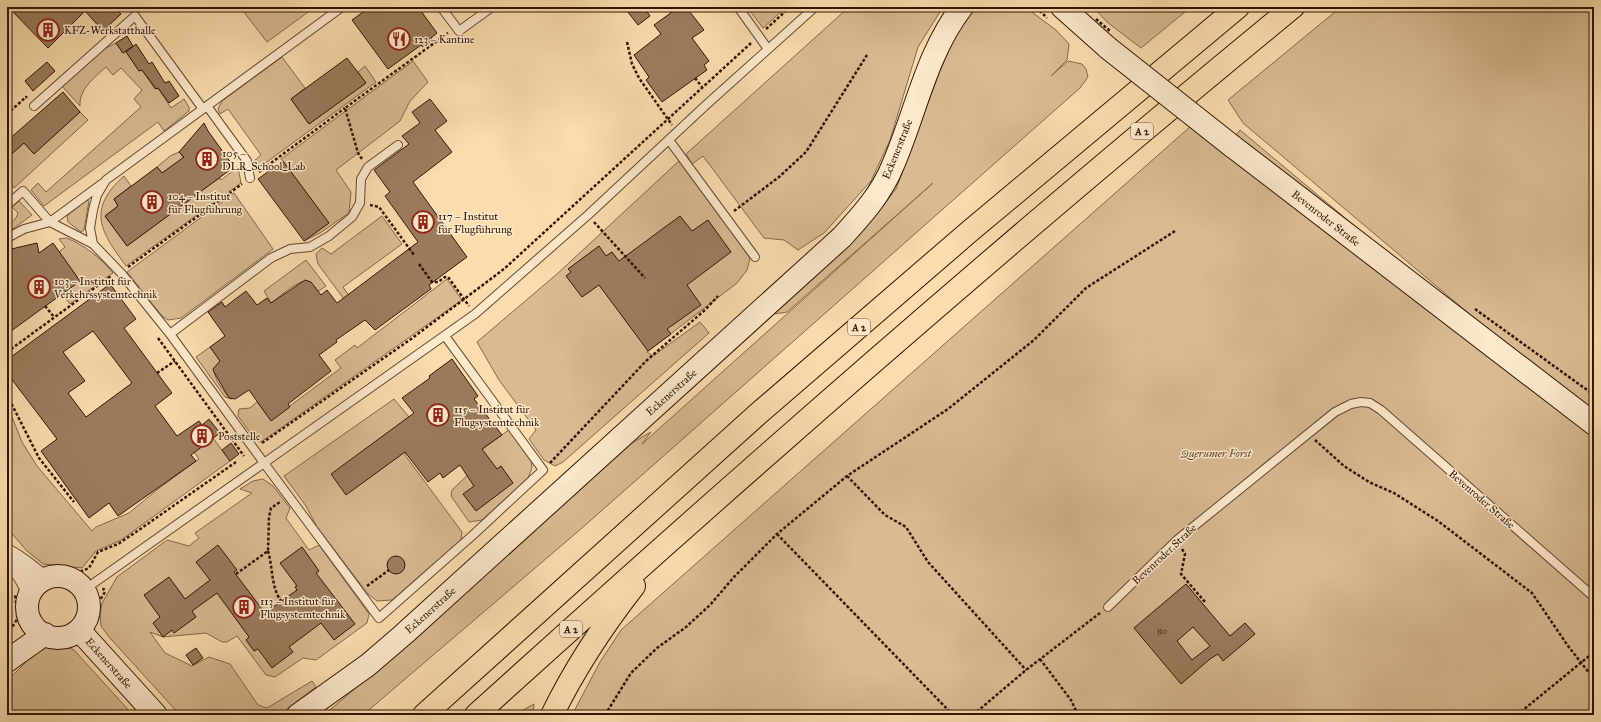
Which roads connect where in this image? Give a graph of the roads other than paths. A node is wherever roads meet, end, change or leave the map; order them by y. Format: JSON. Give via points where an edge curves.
{"nodes":[{"id":1,"x":10,"y":7,"type":"edge"},
{"id":2,"x":342,"y":7,"type":"edge"},
{"id":3,"x":441,"y":7,"type":"edge"},
{"id":4,"x":492,"y":7,"type":"edge"},
{"id":5,"x":738,"y":7,"type":"edge"},
{"id":6,"x":815,"y":7,"type":"edge"},
{"id":7,"x":962,"y":7,"type":"edge"},
{"id":8,"x":1062,"y":7,"type":"edge"},
{"id":9,"x":1238,"y":7,"type":"edge"},
{"id":10,"x":1293,"y":7,"type":"edge"},
{"id":11,"x":7,"y":10,"type":"edge"},
{"id":12,"x":768,"y":49,"type":"junction"},
{"id":13,"x":34,"y":106,"type":"road end"},
{"id":14,"x":205,"y":108,"type":"junction"},
{"id":15,"x":669,"y":140,"type":"junction"},
{"id":16,"x":398,"y":145,"type":"dead end"},
{"id":17,"x":250,"y":178,"type":"road end"},
{"id":18,"x":106,"y":180,"type":"junction"},
{"id":19,"x":7,"y":205,"type":"edge"},
{"id":20,"x":50,"y":222,"type":"junction"},
{"id":21,"x":7,"y":238,"type":"edge"},
{"id":22,"x":93,"y":244,"type":"junction"},
{"id":23,"x":755,"y":257,"type":"dead end"},
{"id":24,"x":170,"y":334,"type":"junction"},
{"id":25,"x":445,"y":336,"type":"junction"},
{"id":26,"x":1594,"y":424,"type":"edge"},
{"id":27,"x":264,"y":462,"type":"junction"},
{"id":28,"x":666,"y":544,"type":"junction"},
{"id":29,"x":7,"y":553,"type":"edge"},
{"id":30,"x":90,"y":585,"type":"junction"},
{"id":31,"x":34,"y":592,"type":"junction"},
{"id":32,"x":1594,"y":597,"type":"edge"},
{"id":33,"x":1108,"y":607,"type":"road end"},
{"id":34,"x":45,"y":634,"type":"junction"},
{"id":35,"x":84,"y":636,"type":"junction"},
{"id":36,"x":7,"y":649,"type":"edge"},
{"id":37,"x":7,"y":661,"type":"edge"},
{"id":38,"x":156,"y":715,"type":"edge"},
{"id":39,"x":298,"y":715,"type":"edge"},
{"id":40,"x":424,"y":715,"type":"edge"},
{"id":41,"x":476,"y":715,"type":"edge"},
{"id":42,"x":552,"y":715,"type":"edge"}],
"edges":[{"from":1,"to":11,"type":"lane"},
{"from":2,"to":14,"type":"lane"},
{"from":3,"to":4,"type":"lane","via":[[459,31]]},
{"from":5,"to":12,"type":"lane"},
{"from":6,"to":12,"type":"lane"},
{"from":7,"to":39,"type":"main road","name":"Eckenerstraße","via":[[936,47],[893,166],[878,194],[862,216],[842,237],[404,634],[368,665]]},
{"from":8,"to":26,"type":"main road","name":"Bevenroder Straße","bridge":true,"via":[[1108,48],[1232,146]]},
{"from":9,"to":40,"type":"highway","number":"A 2","via":[[970,231],[765,408]]},
{"from":10,"to":28,"type":"highway","number":"A 2","via":[[994,257]]},
{"from":12,"to":15,"type":"lane"},
{"from":13,"to":14,"type":"lane","via":[[135,16]]},
{"from":14,"to":17,"type":"lane","via":[[247,161]]},
{"from":14,"to":18,"type":"lane"},
{"from":15,"to":23,"type":"lane"},
{"from":15,"to":25,"type":"lane","via":[[475,314]]},
{"from":16,"to":24,"type":"lane","via":[[368,167],[361,179],[360,203],[352,217],[329,236],[310,247],[290,249],[271,258]]},
{"from":18,"to":20,"type":"lane"},
{"from":18,"to":22,"type":"lane","via":[[97,195],[93,210],[90,228]]},
{"from":19,"to":20,"type":"lane","via":[[23,191]]},
{"from":20,"to":21,"type":"lane","via":[[24,229]]},
{"from":20,"to":22,"type":"lane"},
{"from":22,"to":24,"type":"lane"},
{"from":24,"to":27,"type":"lane"},
{"from":25,"to":27,"type":"lane"},
{"from":25,"to":27,"type":"lane","via":[[543,470],[379,618]]},
{"from":27,"to":30,"type":"lane"},
{"from":28,"to":41,"type":"highway","number":"A 2"},
{"from":28,"to":42,"type":"highway","via":[[600,631],[573,674]]},
{"from":29,"to":31,"type":"street","via":[[22,560],[29,568]]},
{"from":30,"to":31,"type":"main road","via":[[79,584],[59,576]]},
{"from":30,"to":35,"type":"main road"},
{"from":31,"to":34,"type":"main road","via":[[36,628]]},
{"from":31,"to":36,"type":"main road","via":[[24,627]]},
{"from":32,"to":33,"type":"lane","name":"Bevenroder Straße","via":[[1381,410],[1370,403],[1361,402],[1335,412],[1307,433],[1177,540]]},
{"from":34,"to":35,"type":"main road","via":[[63,637]]},
{"from":34,"to":37,"type":"main road"},
{"from":35,"to":38,"type":"main road","name":"Eckenerstraße"}]}
